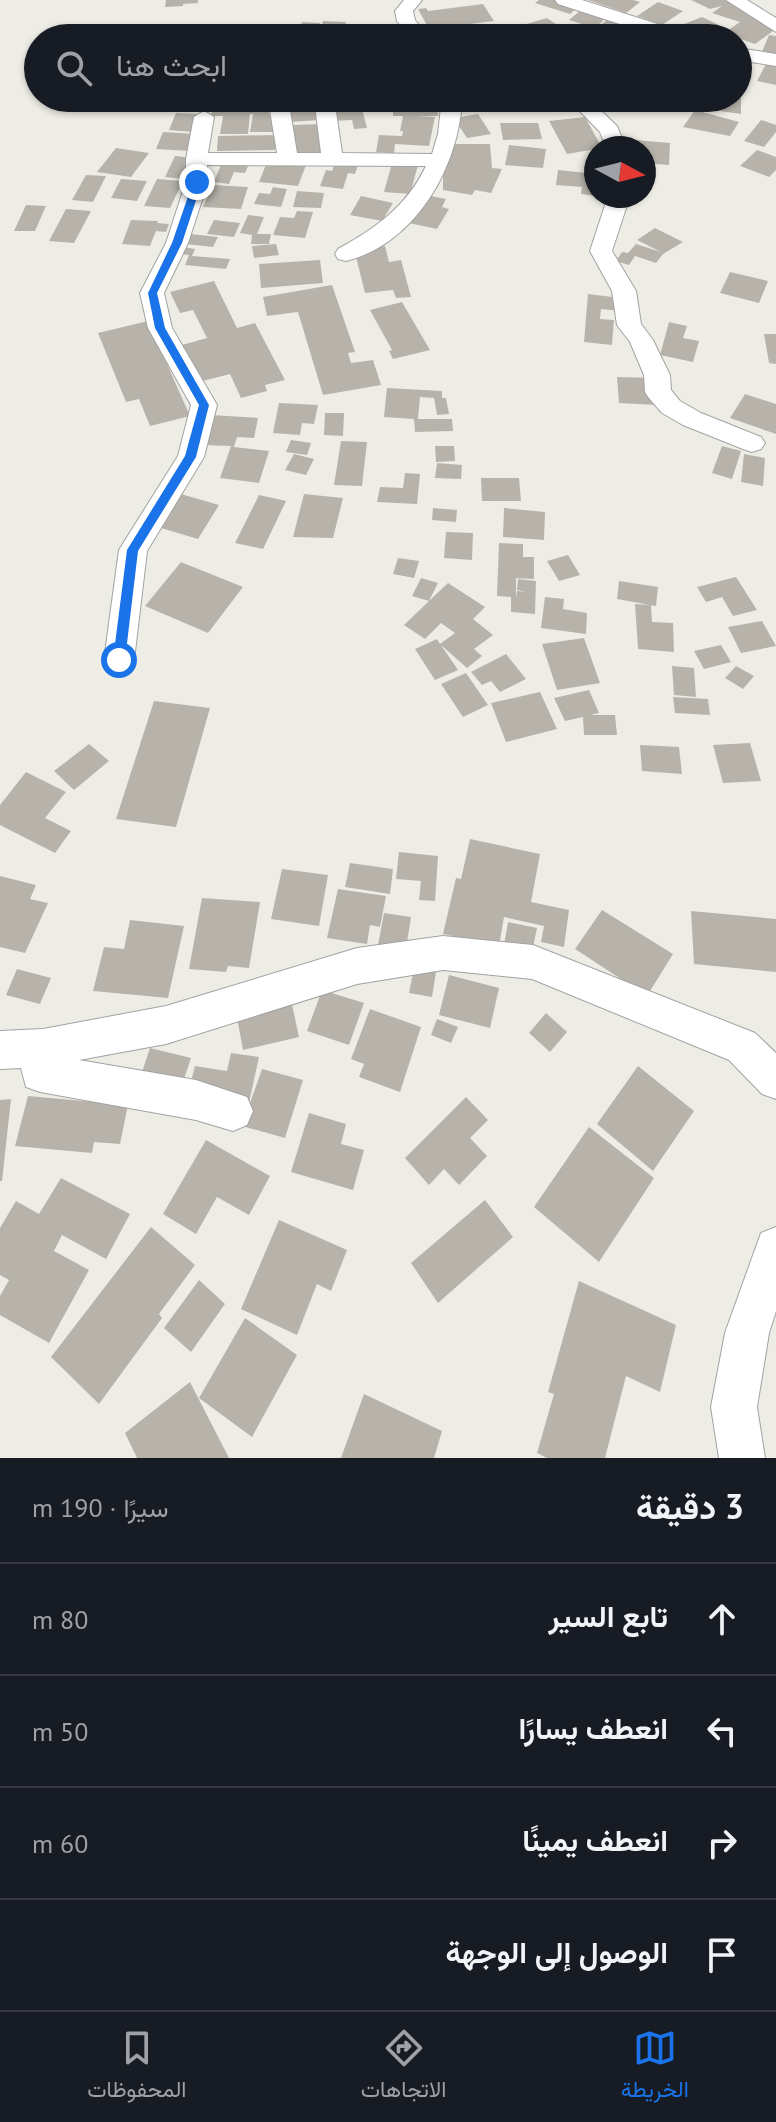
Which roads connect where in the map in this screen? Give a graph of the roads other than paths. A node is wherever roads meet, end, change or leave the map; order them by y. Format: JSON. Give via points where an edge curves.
{"nodes":[{"id":1,"x":413,"y":0,"type":"edge"},
{"id":2,"x":564,"y":0,"type":"edge"},
{"id":3,"x":735,"y":0,"type":"edge"},
{"id":4,"x":408,"y":24,"type":"edge"},
{"id":5,"x":639,"y":24,"type":"edge"},
{"id":6,"x":776,"y":26,"type":"edge"},
{"id":7,"x":752,"y":56,"type":"edge"},
{"id":8,"x":776,"y":60,"type":"edge"},
{"id":9,"x":280,"y":112,"type":"edge"},
{"id":10,"x":326,"y":112,"type":"edge"},
{"id":11,"x":453,"y":112,"type":"edge"},
{"id":12,"x":591,"y":112,"type":"edge"},
{"id":13,"x":204,"y":117,"type":"dead end"},
{"id":14,"x":612,"y":136,"type":"edge"},
{"id":15,"x":196,"y":159,"type":"junction"},
{"id":16,"x":288,"y":159,"type":"junction"},
{"id":17,"x":332,"y":160,"type":"junction"},
{"id":18,"x":440,"y":160,"type":"junction"},
{"id":19,"x":615,"y":208,"type":"edge"},
{"id":20,"x":346,"y":254,"type":"dead end"},
{"id":21,"x":752,"y":443,"type":"dead end"},
{"id":22,"x":119,"y":660,"type":"dead end"},
{"id":23,"x":43,"y":1048,"type":"junction"},
{"id":24,"x":0,"y":1050,"type":"edge"},
{"id":25,"x":776,"y":1080,"type":"edge"},
{"id":26,"x":233,"y":1111,"type":"dead end"},
{"id":27,"x":776,"y":1248,"type":"edge"},
{"id":28,"x":742,"y":1458,"type":"edge"}],
"edges":[{"from":1,"to":4,"type":"street","via":[[404,11]]},
{"from":2,"to":5,"type":"street"},
{"from":3,"to":6,"type":"street"},
{"from":7,"to":8,"type":"street"},
{"from":9,"to":16,"type":"street"},
{"from":10,"to":17,"type":"street"},
{"from":11,"to":18,"type":"street"},
{"from":12,"to":14,"type":"street"},
{"from":13,"to":15,"type":"street"},
{"from":15,"to":16,"type":"street"},
{"from":15,"to":22,"type":"street","via":[[197,182],[177,243],[152,293],[160,328],[204,405],[191,457],[133,550]]},
{"from":16,"to":17,"type":"street"},
{"from":17,"to":18,"type":"street"},
{"from":18,"to":20,"type":"street","via":[[421,194],[390,228]]},
{"from":19,"to":21,"type":"street","via":[[601,251],[624,291],[629,325],[657,375],[658,392],[692,419]]},
{"from":23,"to":24,"type":"street"},
{"from":23,"to":25,"type":"street","via":[[166,1025],[357,966],[443,953],[533,962],[742,1046]]},
{"from":23,"to":26,"type":"street","via":[[40,1073]]},
{"from":27,"to":28,"type":"street","via":[[747,1333],[734,1407]]}]}
